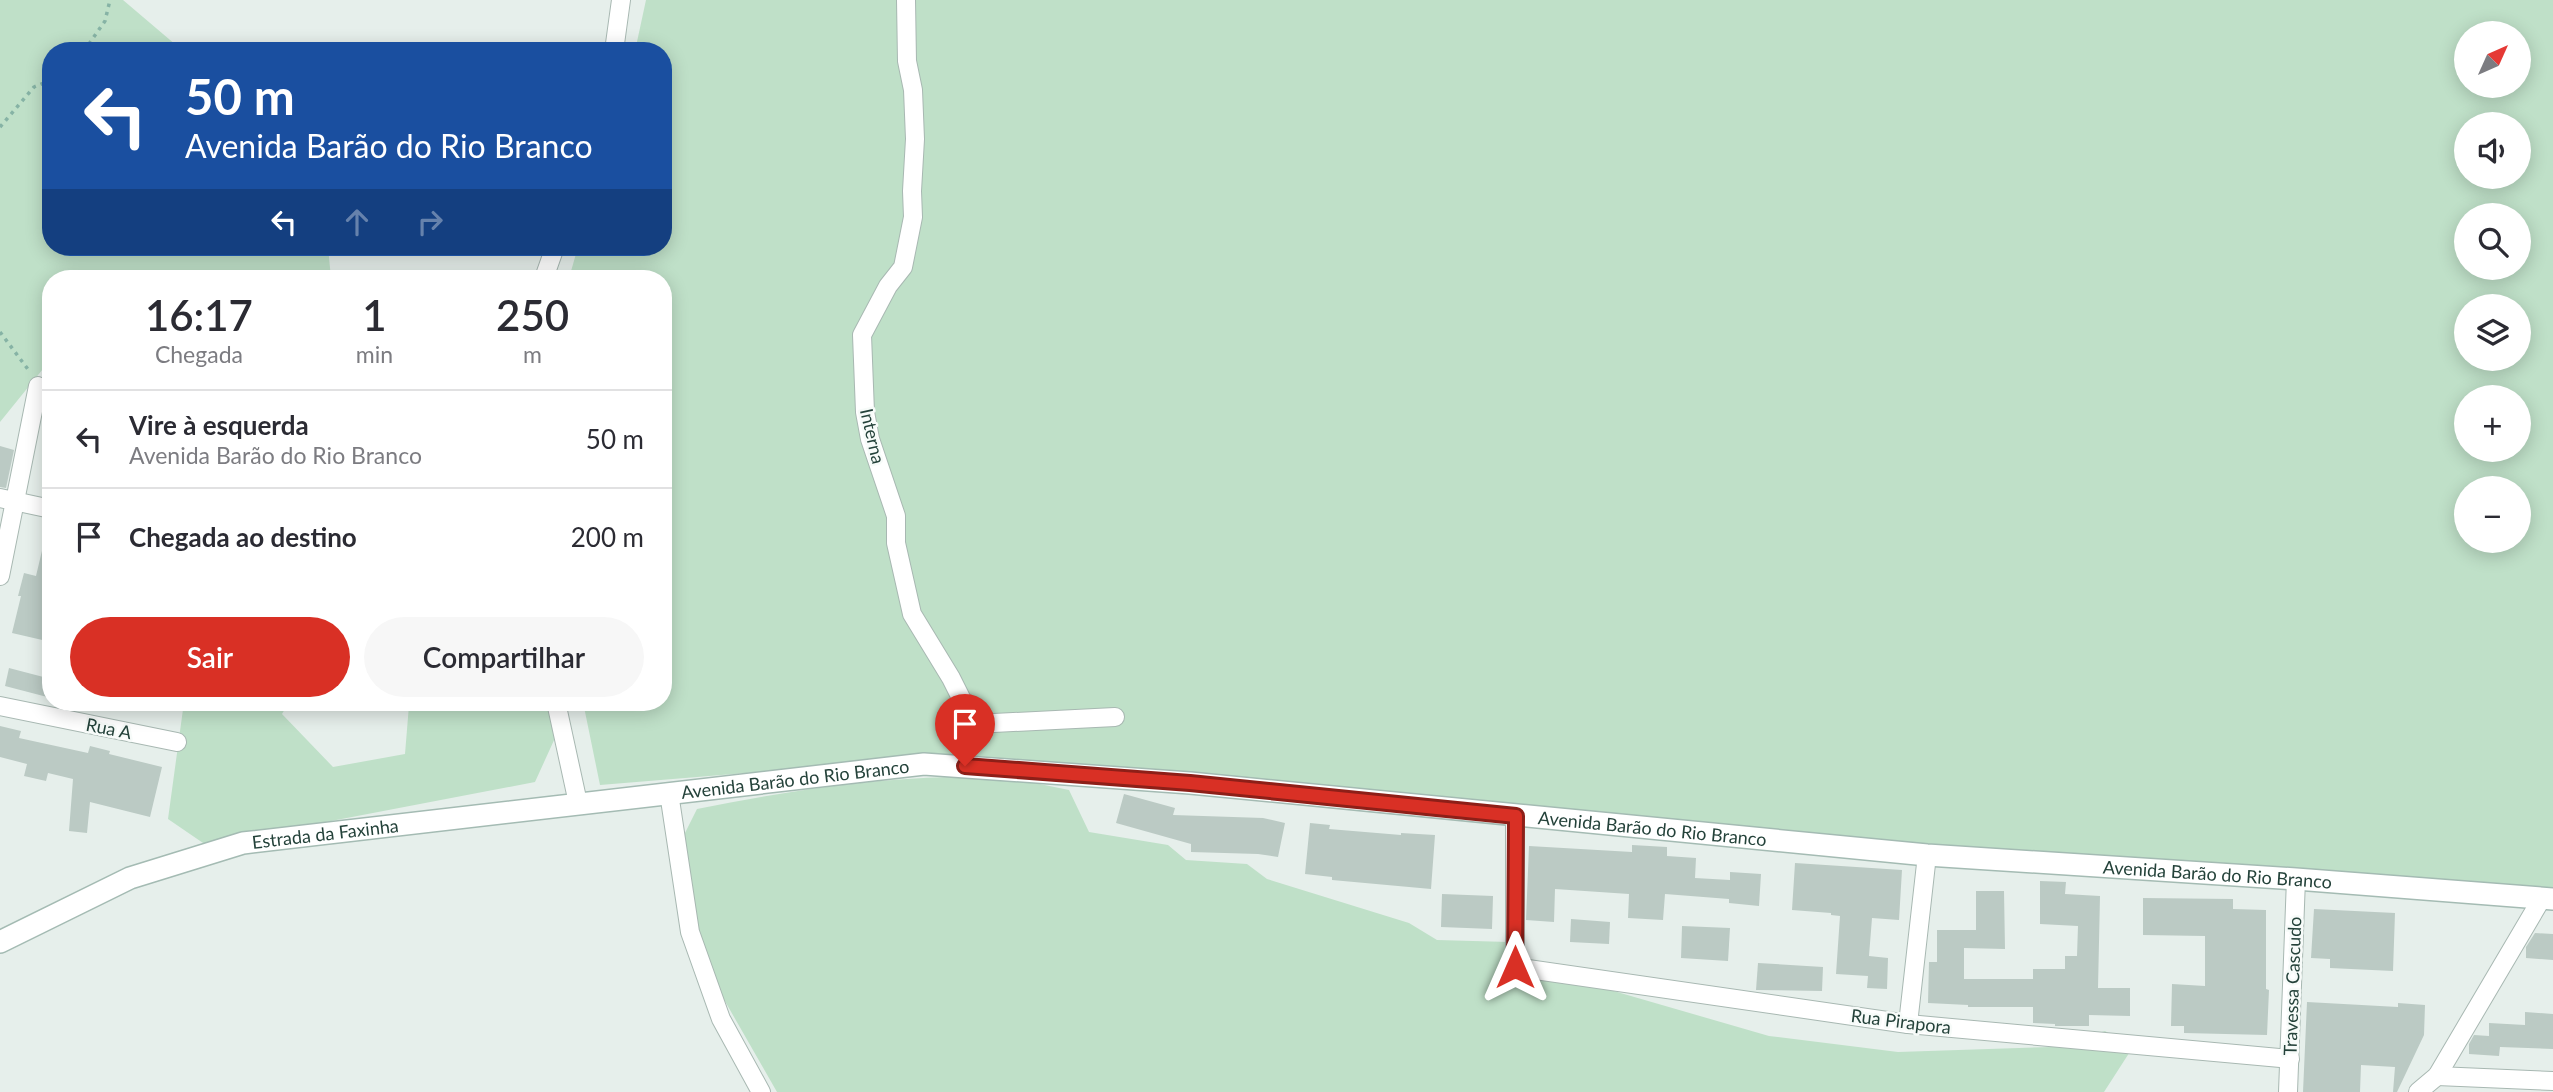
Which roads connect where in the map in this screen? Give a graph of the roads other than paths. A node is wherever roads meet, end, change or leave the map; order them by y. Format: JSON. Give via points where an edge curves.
{"nodes":[{"id":1,"x":621,"y":0,"type":"edge"},
{"id":2,"x":905,"y":0,"type":"edge"},
{"id":3,"x":615,"y":42,"type":"edge"},
{"id":4,"x":38,"y":386,"type":"road end"},
{"id":5,"x":7,"y":499,"type":"edge"},
{"id":6,"x":42,"y":507,"type":"edge"},
{"id":7,"x":0,"y":576,"type":"edge"},
{"id":8,"x":0,"y":706,"type":"edge"},
{"id":9,"x":558,"y":711,"type":"edge"},
{"id":10,"x":1115,"y":717,"type":"dead end"},
{"id":11,"x":177,"y":742,"type":"dead end"},
{"id":12,"x":669,"y":793,"type":"junction"},
{"id":13,"x":578,"y":803,"type":"junction"},
{"id":14,"x":1516,"y":816,"type":"junction"},
{"id":15,"x":1927,"y":855,"type":"junction"},
{"id":16,"x":2295,"y":879,"type":"junction"},
{"id":17,"x":2548,"y":899,"type":"edge"},
{"id":18,"x":0,"y":942,"type":"edge"},
{"id":19,"x":1909,"y":1024,"type":"junction"},
{"id":20,"x":2290,"y":1059,"type":"junction"},
{"id":21,"x":2437,"y":1076,"type":"junction"},
{"id":22,"x":2553,"y":1082,"type":"edge"},
{"id":23,"x":761,"y":1092,"type":"edge"},
{"id":24,"x":2288,"y":1092,"type":"edge"},
{"id":25,"x":2418,"y":1092,"type":"edge"}],
"edges":[{"from":1,"to":3,"type":"street"},
{"from":2,"to":10,"type":"street","name":"Interna","via":[[915,139],[913,217],[903,267],[862,335],[865,412],[895,516],[896,543],[912,614],[974,724]]},
{"from":4,"to":5,"type":"street"},
{"from":5,"to":6,"type":"street"},
{"from":5,"to":7,"type":"street"},
{"from":8,"to":11,"type":"street","name":"Rua A"},
{"from":9,"to":13,"type":"street"},
{"from":12,"to":13,"type":"street","name":"Estrada da Faxinha"},
{"from":12,"to":14,"type":"street","name":"Avenida Barão do Rio Branco","via":[[924,764],[1137,778]]},
{"from":12,"to":23,"type":"street","via":[[690,932],[721,1019]]},
{"from":13,"to":18,"type":"street","name":"Estrada da Faxinha","via":[[243,843],[130,878]]},
{"from":14,"to":15,"type":"street","name":"Avenida Barão do Rio Branco"},
{"from":14,"to":19,"type":"street","name":"Rua Pirapora","via":[[1515,967]]},
{"from":15,"to":16,"type":"street","name":"Avenida Barão do Rio Branco"},
{"from":15,"to":19,"type":"street"},
{"from":16,"to":17,"type":"street","name":"Avenida Barão do Rio Branco"},
{"from":16,"to":20,"type":"street","name":"Travessa Cascudo"},
{"from":17,"to":21,"type":"street"},
{"from":19,"to":20,"type":"street","name":"Rua Pirapora"},
{"from":20,"to":24,"type":"street","name":"Travessa Cascudo"},
{"from":21,"to":22,"type":"street"},
{"from":21,"to":25,"type":"street"}]}
